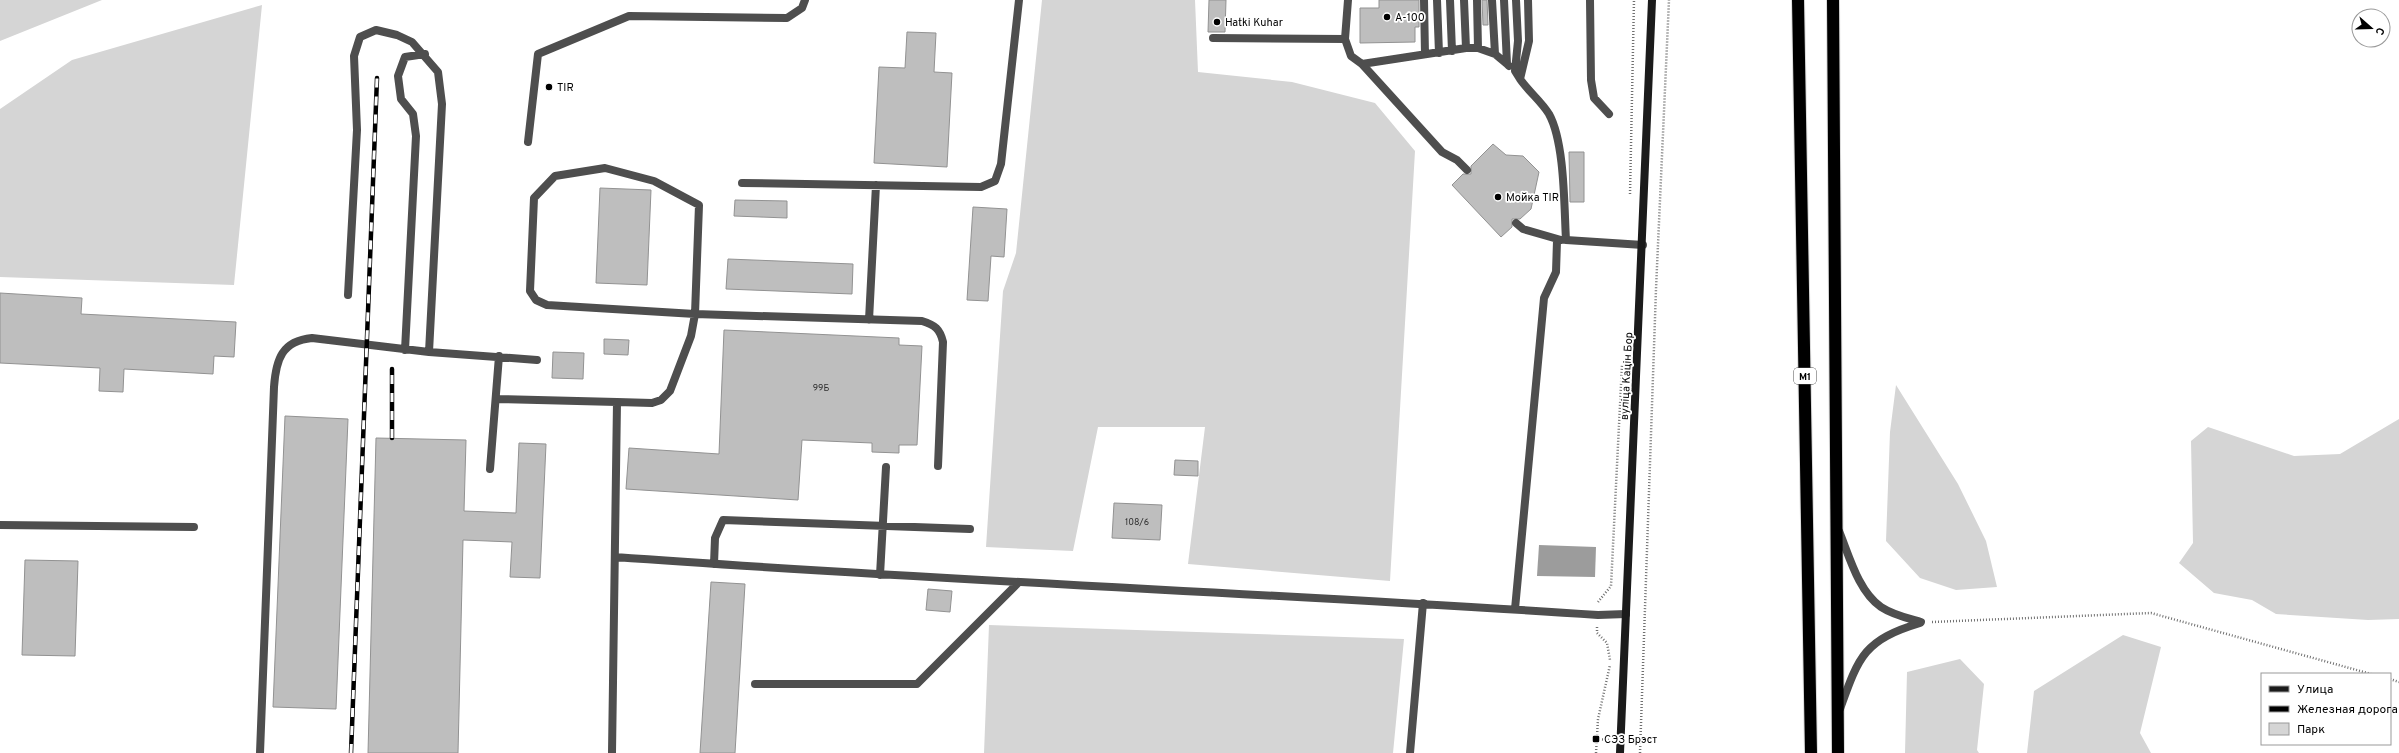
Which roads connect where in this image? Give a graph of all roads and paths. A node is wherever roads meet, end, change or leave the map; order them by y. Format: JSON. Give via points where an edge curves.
{"nodes":[{"id":1,"x":805,"y":0,"type":"edge"},
{"id":2,"x":1019,"y":0,"type":"edge"},
{"id":3,"x":1348,"y":0,"type":"edge"},
{"id":4,"x":1424,"y":0,"type":"edge"},
{"id":5,"x":1437,"y":0,"type":"edge"},
{"id":6,"x":1450,"y":0,"type":"edge"},
{"id":7,"x":1464,"y":0,"type":"edge"},
{"id":8,"x":1477,"y":0,"type":"edge"},
{"id":9,"x":1492,"y":0,"type":"edge"},
{"id":10,"x":1504,"y":0,"type":"edge"},
{"id":11,"x":1516,"y":0,"type":"edge"},
{"id":12,"x":1528,"y":0,"type":"edge"},
{"id":13,"x":1590,"y":0,"type":"edge"},
{"id":14,"x":1634,"y":0,"type":"edge"},
{"id":15,"x":1652,"y":0,"type":"edge"},
{"id":16,"x":1669,"y":0,"type":"edge"},
{"id":17,"x":1798,"y":0,"type":"edge"},
{"id":18,"x":1833,"y":0,"type":"edge"},
{"id":19,"x":1213,"y":38,"type":"dead end"},
{"id":20,"x":1345,"y":39,"type":"junction"},
{"id":21,"x":1466,"y":48,"type":"junction"},
{"id":22,"x":1478,"y":48,"type":"junction"},
{"id":23,"x":1452,"y":50,"type":"junction"},
{"id":24,"x":1440,"y":53,"type":"junction"},
{"id":25,"x":425,"y":54,"type":"junction"},
{"id":26,"x":1425,"y":54,"type":"junction"},
{"id":27,"x":1495,"y":54,"type":"junction"},
{"id":28,"x":1362,"y":64,"type":"junction"},
{"id":29,"x":1507,"y":64,"type":"junction"},
{"id":30,"x":1515,"y":71,"type":"junction"},
{"id":31,"x":1520,"y":79,"type":"junction"},
{"id":32,"x":1609,"y":114,"type":"dead end"},
{"id":33,"x":528,"y":142,"type":"dead end"},
{"id":34,"x":1467,"y":170,"type":"dead end"},
{"id":35,"x":742,"y":183,"type":"dead end"},
{"id":36,"x":876,"y":185,"type":"junction"},
{"id":37,"x":1630,"y":196,"type":"dead end"},
{"id":38,"x":1516,"y":223,"type":"dead end"},
{"id":39,"x":1566,"y":240,"type":"junction"},
{"id":40,"x":1557,"y":241,"type":"junction"},
{"id":41,"x":1643,"y":245,"type":"junction"},
{"id":42,"x":348,"y":294,"type":"dead end"},
{"id":43,"x":695,"y":314,"type":"junction"},
{"id":44,"x":869,"y":320,"type":"junction"},
{"id":45,"x":405,"y":350,"type":"junction"},
{"id":46,"x":429,"y":352,"type":"junction"},
{"id":47,"x":499,"y":356,"type":"junction"},
{"id":48,"x":536,"y":360,"type":"dead end"},
{"id":49,"x":1622,"y":363,"type":"dead end"},
{"id":50,"x":497,"y":399,"type":"junction"},
{"id":51,"x":617,"y":402,"type":"junction"},
{"id":52,"x":938,"y":466,"type":"dead end"},
{"id":53,"x":886,"y":467,"type":"dead end"},
{"id":54,"x":490,"y":469,"type":"dead end"},
{"id":55,"x":1836,"y":524,"type":"junction"},
{"id":56,"x":0,"y":525,"type":"edge"},
{"id":57,"x":194,"y":527,"type":"dead end"},
{"id":58,"x":884,"y":527,"type":"junction"},
{"id":59,"x":970,"y":529,"type":"dead end"},
{"id":60,"x":615,"y":557,"type":"junction"},
{"id":61,"x":714,"y":564,"type":"junction"},
{"id":62,"x":880,"y":575,"type":"junction"},
{"id":63,"x":1018,"y":583,"type":"junction"},
{"id":64,"x":1423,"y":603,"type":"junction"},
{"id":65,"x":1515,"y":609,"type":"junction"},
{"id":66,"x":1626,"y":614,"type":"junction"},
{"id":67,"x":1598,"y":615,"type":"junction"},
{"id":68,"x":1921,"y":622,"type":"junction"},
{"id":69,"x":2367,"y":673,"type":"edge"},
{"id":70,"x":755,"y":684,"type":"dead end"},
{"id":71,"x":1838,"y":716,"type":"junction"},
{"id":72,"x":260,"y":753,"type":"edge"},
{"id":73,"x":612,"y":753,"type":"edge"},
{"id":74,"x":1410,"y":753,"type":"edge"},
{"id":75,"x":1596,"y":753,"type":"edge"},
{"id":76,"x":1620,"y":753,"type":"edge"},
{"id":77,"x":1640,"y":753,"type":"edge"},
{"id":78,"x":1811,"y":753,"type":"edge"},
{"id":79,"x":1838,"y":753,"type":"edge"}],
"edges":[{"from":1,"to":33,"type":"street","via":[[802,8],[787,18],[629,16],[538,54]]},
{"from":2,"to":36,"type":"street","via":[[1001,164],[995,181],[981,187]]},
{"from":3,"to":20,"type":"street"},
{"from":4,"to":26,"type":"street"},
{"from":5,"to":24,"type":"street"},
{"from":6,"to":23,"type":"street"},
{"from":7,"to":21,"type":"street"},
{"from":8,"to":22,"type":"street"},
{"from":9,"to":27,"type":"street"},
{"from":10,"to":29,"type":"street"},
{"from":11,"to":30,"type":"street","via":[[1518,41]]},
{"from":12,"to":31,"type":"street","via":[[1529,41]]},
{"from":13,"to":32,"type":"street","via":[[1591,80],[1594,98]]},
{"from":14,"to":37,"type":"path"},
{"from":15,"to":41,"type":"main road","name":"вуліца Кацін Бор"},
{"from":16,"to":77,"type":"path"},
{"from":17,"to":78,"type":"highway","number":"М1"},
{"from":18,"to":55,"type":"highway"},
{"from":19,"to":20,"type":"street"},
{"from":20,"to":28,"type":"street","via":[[1351,56]]},
{"from":21,"to":22,"type":"street"},
{"from":21,"to":23,"type":"street"},
{"from":22,"to":27,"type":"street"},
{"from":23,"to":24,"type":"street"},
{"from":24,"to":26,"type":"street"},
{"from":25,"to":42,"type":"street","via":[[412,42],[397,34],[376,30],[360,37],[354,56],[356,130]]},
{"from":25,"to":45,"type":"street","via":[[405,57],[398,76],[401,99],[413,114],[416,136]]},
{"from":25,"to":46,"type":"street","via":[[438,72],[442,104]]},
{"from":26,"to":28,"type":"street"},
{"from":27,"to":29,"type":"street"},
{"from":28,"to":34,"type":"street","via":[[1442,152],[1457,160]]},
{"from":29,"to":30,"type":"street"},
{"from":30,"to":31,"type":"street"},
{"from":31,"to":39,"type":"street","via":[[1550,116],[1559,144]]},
{"from":35,"to":36,"type":"street"},
{"from":36,"to":44,"type":"street"},
{"from":38,"to":40,"type":"street","via":[[1523,229]]},
{"from":39,"to":40,"type":"street"},
{"from":39,"to":41,"type":"street"},
{"from":40,"to":65,"type":"street","via":[[1556,272],[1544,298]]},
{"from":41,"to":66,"type":"main road","name":"вуліца Кацін Бор"},
{"from":43,"to":43,"type":"street","via":[[547,305],[536,300],[530,291],[534,198],[556,176],[605,168],[654,181],[699,205]]},
{"from":43,"to":44,"type":"street"},
{"from":43,"to":51,"type":"street","via":[[691,336],[670,391],[661,400],[652,403]]},
{"from":44,"to":52,"type":"street","via":[[922,320],[934,324],[941,333],[943,342]]},
{"from":45,"to":46,"type":"street"},
{"from":45,"to":72,"type":"street","via":[[312,338],[298,340],[285,349],[276,365]]},
{"from":46,"to":47,"type":"street"},
{"from":47,"to":48,"type":"street"},
{"from":47,"to":50,"type":"street"},
{"from":49,"to":67,"type":"path","via":[[1611,586],[1598,599]]},
{"from":50,"to":51,"type":"street"},
{"from":50,"to":54,"type":"street"},
{"from":51,"to":60,"type":"street"},
{"from":53,"to":58,"type":"street"},
{"from":55,"to":68,"type":"street","via":[[1864,587],[1879,606],[1896,615]]},
{"from":55,"to":71,"type":"highway"},
{"from":56,"to":57,"type":"street"},
{"from":58,"to":59,"type":"street"},
{"from":58,"to":61,"type":"street","via":[[723,520],[715,538]]},
{"from":58,"to":62,"type":"street"},
{"from":60,"to":61,"type":"street"},
{"from":60,"to":73,"type":"street"},
{"from":61,"to":62,"type":"street"},
{"from":62,"to":63,"type":"street"},
{"from":63,"to":64,"type":"street"},
{"from":63,"to":70,"type":"street","via":[[917,684]]},
{"from":64,"to":65,"type":"street"},
{"from":64,"to":74,"type":"street"},
{"from":65,"to":67,"type":"street"},
{"from":66,"to":67,"type":"street"},
{"from":66,"to":76,"type":"main road","name":"вуліца Кацін Бор"},
{"from":67,"to":75,"type":"path","via":[[1597,633],[1607,643],[1611,661],[1598,719]]},
{"from":68,"to":69,"type":"path","via":[[2151,613]]},
{"from":68,"to":71,"type":"street","via":[[1894,630],[1879,639],[1865,653],[1853,673]]},
{"from":71,"to":79,"type":"highway"}]}
